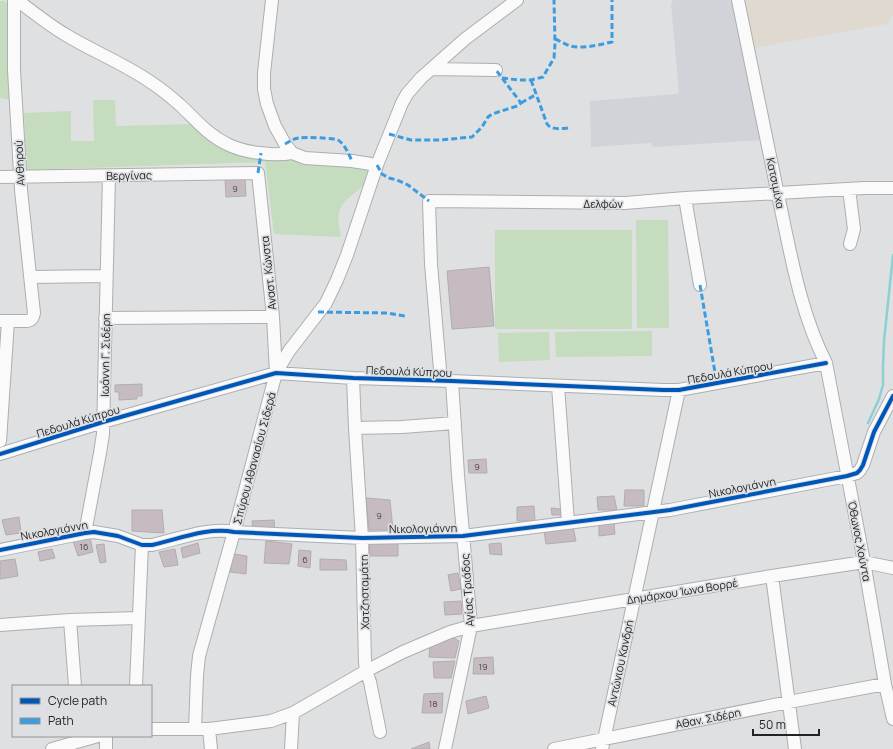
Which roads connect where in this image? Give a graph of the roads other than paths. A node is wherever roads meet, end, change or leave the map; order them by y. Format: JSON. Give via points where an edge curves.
{"nodes":[{"id":1,"x":15,"y":0,"type":"edge"},
{"id":2,"x":272,"y":0,"type":"edge"},
{"id":3,"x":517,"y":0,"type":"edge"},
{"id":4,"x":738,"y":0,"type":"edge"},
{"id":5,"x":431,"y":69,"type":"junction"},
{"id":6,"x":496,"y":70,"type":"dead end"},
{"id":7,"x":292,"y":153,"type":"junction"},
{"id":8,"x":377,"y":165,"type":"junction"},
{"id":9,"x":258,"y":173,"type":"joint"},
{"id":10,"x":109,"y":176,"type":"junction"},
{"id":11,"x":0,"y":177,"type":"edge"},
{"id":12,"x":20,"y":177,"type":"junction"},
{"id":13,"x":893,"y":188,"type":"edge"},
{"id":14,"x":849,"y":189,"type":"junction"},
{"id":15,"x":778,"y":193,"type":"junction"},
{"id":16,"x":685,"y":198,"type":"junction"},
{"id":17,"x":429,"y":201,"type":"joint"},
{"id":18,"x":850,"y":244,"type":"dead end"},
{"id":19,"x":106,"y":276,"type":"junction"},
{"id":20,"x":30,"y":277,"type":"junction"},
{"id":21,"x":700,"y":285,"type":"dead end"},
{"id":22,"x":273,"y":317,"type":"junction"},
{"id":23,"x":105,"y":318,"type":"junction"},
{"id":24,"x":4,"y":321,"type":"edge"},
{"id":25,"x":826,"y":363,"type":"junction"},
{"id":26,"x":276,"y":373,"type":"junction"},
{"id":27,"x":353,"y":378,"type":"junction"},
{"id":28,"x":446,"y":381,"type":"junction"},
{"id":29,"x":558,"y":386,"type":"junction"},
{"id":30,"x":679,"y":390,"type":"junction"},
{"id":31,"x":893,"y":396,"type":"edge"},
{"id":32,"x":103,"y":422,"type":"junction"},
{"id":33,"x":455,"y":423,"type":"junction"},
{"id":34,"x":354,"y":428,"type":"junction"},
{"id":35,"x":0,"y":441,"type":"edge"},
{"id":36,"x":0,"y":454,"type":"edge"},
{"id":37,"x":847,"y":476,"type":"junction"},
{"id":38,"x":653,"y":512,"type":"junction"},
{"id":39,"x":568,"y":522,"type":"junction"},
{"id":40,"x":234,"y":532,"type":"junction"},
{"id":41,"x":85,"y":533,"type":"junction"},
{"id":42,"x":463,"y":536,"type":"junction"},
{"id":43,"x":362,"y":538,"type":"junction"},
{"id":44,"x":142,"y":545,"type":"junction"},
{"id":45,"x":0,"y":550,"type":"edge"},
{"id":46,"x":864,"y":562,"type":"junction"},
{"id":47,"x":893,"y":568,"type":"edge"},
{"id":48,"x":772,"y":576,"type":"junction"},
{"id":49,"x":634,"y":599,"type":"junction"},
{"id":50,"x":138,"y":618,"type":"junction"},
{"id":51,"x":70,"y":620,"type":"junction"},
{"id":52,"x":0,"y":625,"type":"edge"},
{"id":53,"x":471,"y":626,"type":"junction"},
{"id":54,"x":366,"y":671,"type":"junction"},
{"id":55,"x":886,"y":684,"type":"junction"},
{"id":56,"x":75,"y":685,"type":"edge"},
{"id":57,"x":136,"y":685,"type":"edge"},
{"id":58,"x":789,"y":702,"type":"junction"},
{"id":59,"x":892,"y":707,"type":"edge"},
{"id":60,"x":293,"y":713,"type":"junction"},
{"id":61,"x":893,"y":719,"type":"edge"},
{"id":62,"x":152,"y":728,"type":"edge"},
{"id":63,"x":195,"y":729,"type":"junction"},
{"id":64,"x":209,"y":729,"type":"junction"},
{"id":65,"x":380,"y":732,"type":"dead end"},
{"id":66,"x":94,"y":737,"type":"edge"},
{"id":67,"x":106,"y":737,"type":"edge"},
{"id":68,"x":603,"y":744,"type":"edge"},
{"id":69,"x":52,"y":749,"type":"edge"},
{"id":70,"x":106,"y":749,"type":"edge"},
{"id":71,"x":211,"y":749,"type":"edge"},
{"id":72,"x":291,"y":749,"type":"edge"},
{"id":73,"x":445,"y":749,"type":"edge"},
{"id":74,"x":554,"y":749,"type":"edge"},
{"id":75,"x":796,"y":749,"type":"edge"}],
"edges":[{"from":1,"to":7,"type":"street","via":[[65,34],[152,83],[221,142],[261,153]]},
{"from":1,"to":12,"type":"street","name":"Ανθηρού","via":[[14,70]]},
{"from":2,"to":7,"type":"street","via":[[264,90],[275,126]]},
{"from":3,"to":5,"type":"street","via":[[464,39]]},
{"from":4,"to":15,"type":"street","name":"Κατσιμίχα"},
{"from":5,"to":6,"type":"street"},
{"from":5,"to":8,"type":"street","via":[[407,94]]},
{"from":7,"to":8,"type":"street","via":[[305,158]]},
{"from":8,"to":26,"type":"street","via":[[347,255],[326,303],[289,351]]},
{"from":9,"to":10,"type":"street","name":"Βεργίνας"},
{"from":9,"to":22,"type":"street","name":"Αναστ. Κώνστα"},
{"from":10,"to":12,"type":"street","name":"Βεργίνας"},
{"from":10,"to":19,"type":"street","name":"Ιωάννη Γ. Σιδέρη"},
{"from":11,"to":12,"type":"street","name":"Βεργίνας"},
{"from":12,"to":20,"type":"street","name":"Ανθηρού"},
{"from":13,"to":14,"type":"street","name":"Δελφών"},
{"from":14,"to":15,"type":"street","name":"Δελφών"},
{"from":14,"to":18,"type":"street","via":[[854,229]]},
{"from":15,"to":16,"type":"street","name":"Δελφών"},
{"from":15,"to":25,"type":"street","name":"Κατσιμίχα","via":[[801,299]]},
{"from":16,"to":17,"type":"street","name":"Δελφών","via":[[625,203]]},
{"from":16,"to":21,"type":"street"},
{"from":17,"to":28,"type":"street","name":"Αγίας Τριάδος","via":[[431,264]]},
{"from":19,"to":20,"type":"street"},
{"from":19,"to":23,"type":"street","name":"Ιωάννη Γ. Σιδέρη"},
{"from":20,"to":24,"type":"street","name":"Ανθηρού","via":[[33,317],[27,321]]},
{"from":22,"to":23,"type":"street"},
{"from":22,"to":26,"type":"street","name":"Αναστ. Κώνστα"},
{"from":23,"to":32,"type":"street","name":"Ιωάννη Γ. Σιδέρη"},
{"from":24,"to":35,"type":"street"},
{"from":25,"to":30,"type":"street","name":"Πεδουλά Κύπρου"},
{"from":25,"to":37,"type":"street","name":"Όθωνος Χούντα"},
{"from":26,"to":27,"type":"street","name":"Πεδουλά Κύπρου"},
{"from":26,"to":32,"type":"street","name":"Πεδουλά Κύπρου"},
{"from":26,"to":40,"type":"street","name":"Σπύρου Αθανασίου Σιδερά"},
{"from":27,"to":28,"type":"street","name":"Πεδουλά Κύπρου"},
{"from":27,"to":34,"type":"street","name":"Χατζησταμάτη"},
{"from":28,"to":29,"type":"street","name":"Πεδουλά Κύπρου"},
{"from":28,"to":33,"type":"street","name":"Αγίας Τριάδος"},
{"from":29,"to":30,"type":"street","name":"Πεδουλά Κύπρου"},
{"from":29,"to":39,"type":"street"},
{"from":30,"to":38,"type":"street","name":"Αντώνιου Κανδρή"},
{"from":31,"to":37,"type":"street","via":[[874,432],[863,465],[857,473]]},
{"from":32,"to":36,"type":"street","name":"Πεδουλά Κύπρου"},
{"from":32,"to":41,"type":"street","name":"Ιωάννη Γ. Σιδέρη","via":[[100,453]]},
{"from":33,"to":34,"type":"street"},
{"from":33,"to":42,"type":"street","name":"Αγίας Τριάδος"},
{"from":34,"to":43,"type":"street","name":"Χατζησταμάτη"},
{"from":37,"to":38,"type":"street","name":"Νικολογιάννη"},
{"from":37,"to":46,"type":"street","name":"Όθωνος Χούντα"},
{"from":38,"to":39,"type":"street","name":"Νικολογιάννη"},
{"from":38,"to":49,"type":"street","name":"Αντώνιου Κανδρή"},
{"from":39,"to":42,"type":"street","name":"Νικολογιάννη"},
{"from":40,"to":43,"type":"street","name":"Νικολογιάννη"},
{"from":40,"to":44,"type":"street","name":"Νικολογιάννη","via":[[206,532]]},
{"from":40,"to":63,"type":"street","name":"Σπύρου Αθανασίου Σιδερά","via":[[199,656]]},
{"from":41,"to":44,"type":"street","name":"Νικολογιάννη","via":[[118,536]]},
{"from":41,"to":45,"type":"street","name":"Νικολογιάννη"},
{"from":42,"to":43,"type":"street","name":"Νικολογιάννη"},
{"from":42,"to":53,"type":"street","name":"Αγίας Τριάδος"},
{"from":43,"to":54,"type":"street","name":"Χατζησταμάτη"},
{"from":44,"to":50,"type":"street"},
{"from":46,"to":47,"type":"street","name":"Δημάρχου Ίωνα Βορρέ"},
{"from":46,"to":48,"type":"street","name":"Δημάρχου Ίωνα Βορρέ"},
{"from":46,"to":55,"type":"street","name":"Όθωνος Χούντα"},
{"from":48,"to":49,"type":"street","name":"Δημάρχου Ίωνα Βορρέ"},
{"from":48,"to":58,"type":"street"},
{"from":49,"to":53,"type":"street","name":"Δημάρχου Ίωνα Βορρέ"},
{"from":49,"to":68,"type":"street","name":"Αντώνιου Κανδρή"},
{"from":50,"to":51,"type":"street"},
{"from":50,"to":57,"type":"street"},
{"from":51,"to":52,"type":"street"},
{"from":51,"to":56,"type":"street"},
{"from":53,"to":54,"type":"street","name":"Δημάρχου Ίωνα Βορρέ","via":[[403,652]]},
{"from":53,"to":73,"type":"street","name":"Αγίας Τριάδος"},
{"from":54,"to":60,"type":"street","name":"Δημάρχου Ίωνα Βορρέ"},
{"from":54,"to":65,"type":"street","name":"Χατζησταμάτη"},
{"from":55,"to":58,"type":"street","name":"Αθαν. Σιδέρη"},
{"from":55,"to":59,"type":"street","name":"Όθωνος Χούντα"},
{"from":58,"to":68,"type":"street","name":"Αθαν. Σιδέρη"},
{"from":58,"to":75,"type":"street"},
{"from":59,"to":61,"type":"street","name":"Όθωνος Χούντα"},
{"from":60,"to":64,"type":"street","name":"Δημάρχου Ίωνα Βορρέ","via":[[271,721]]},
{"from":60,"to":72,"type":"street"},
{"from":62,"to":63,"type":"street","name":"Δημάρχου Ίωνα Βορρέ"},
{"from":63,"to":64,"type":"street","name":"Δημάρχου Ίωνα Βορρέ"},
{"from":64,"to":71,"type":"street"},
{"from":66,"to":69,"type":"street"},
{"from":67,"to":70,"type":"street"},
{"from":68,"to":74,"type":"street","name":"Αθαν. Σιδέρη"}]}
